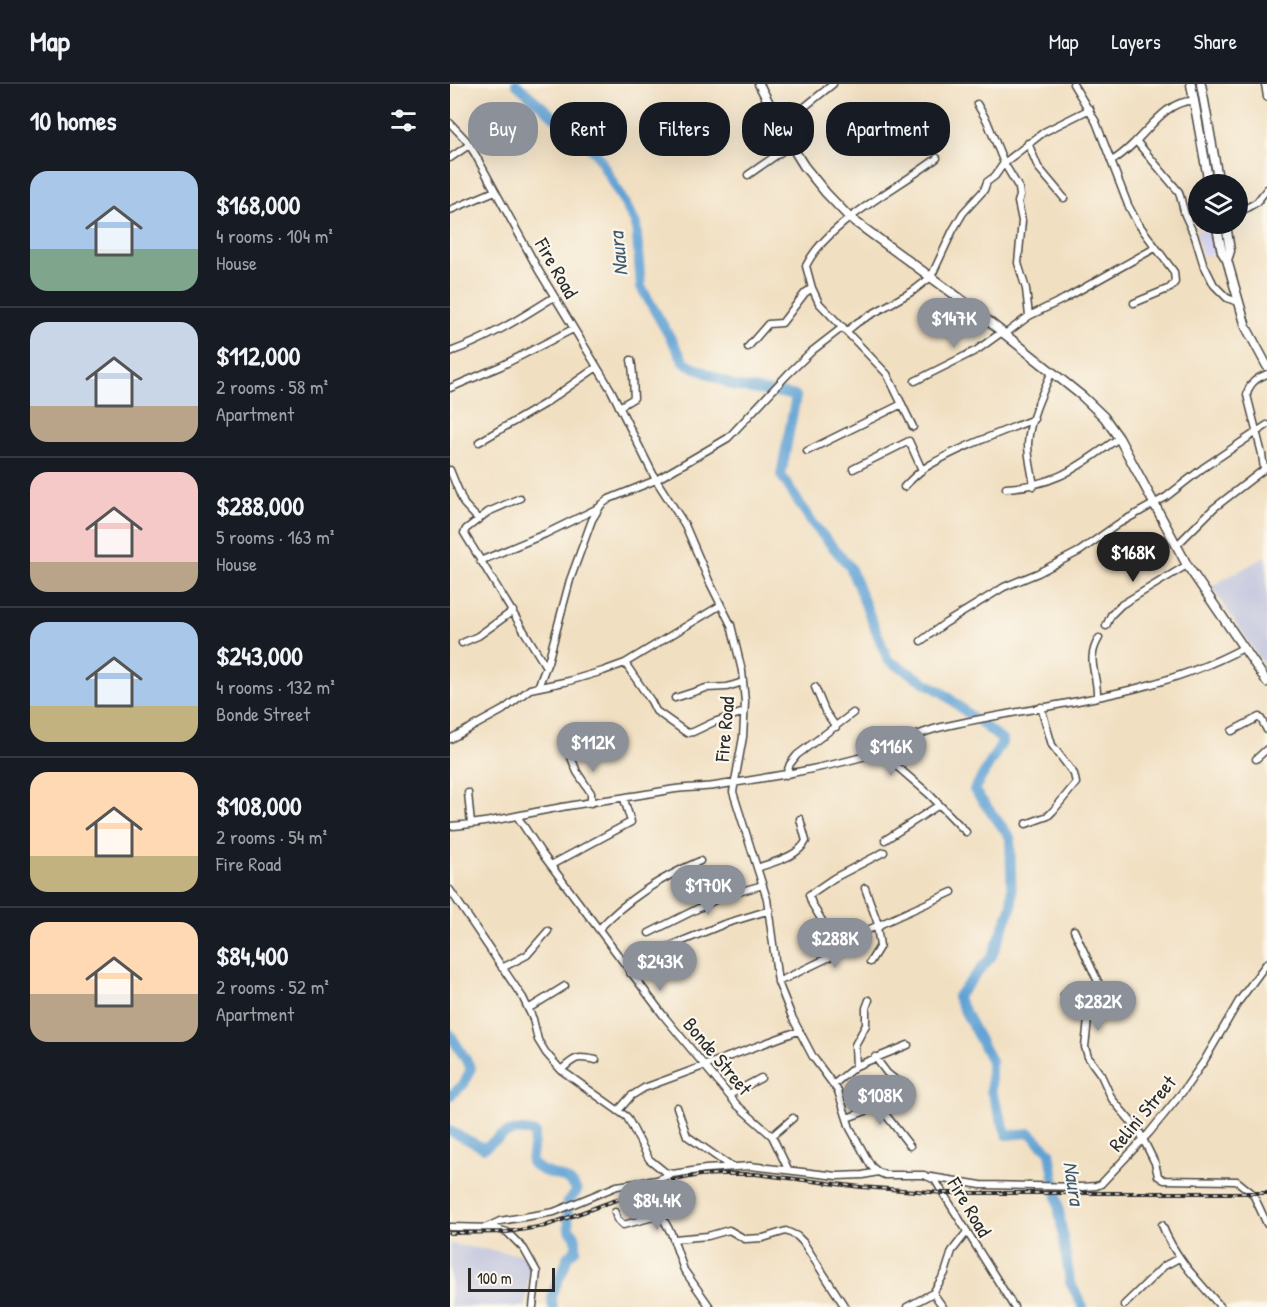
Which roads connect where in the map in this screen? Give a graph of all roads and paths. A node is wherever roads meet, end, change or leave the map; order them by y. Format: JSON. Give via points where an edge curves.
{"nodes":[{"id":1,"x":759,"y":84,"type":"edge"},
{"id":2,"x":833,"y":84,"type":"edge"},
{"id":3,"x":1073,"y":84,"type":"edge"},
{"id":4,"x":1191,"y":84,"type":"edge"},
{"id":5,"x":1201,"y":84,"type":"edge"},
{"id":6,"x":1265,"y":84,"type":"edge"},
{"id":7,"x":1267,"y":98,"type":"edge"},
{"id":8,"x":1194,"y":101,"type":"junction"},
{"id":9,"x":768,"y":102,"type":"edge"},
{"id":10,"x":812,"y":102,"type":"edge"},
{"id":11,"x":977,"y":104,"type":"dead end"},
{"id":12,"x":1090,"y":109,"type":"junction"},
{"id":13,"x":450,"y":123,"type":"edge"},
{"id":14,"x":1136,"y":141,"type":"junction"},
{"id":15,"x":1028,"y":143,"type":"junction"},
{"id":16,"x":468,"y":144,"type":"edge"},
{"id":17,"x":468,"y":146,"type":"edge"},
{"id":18,"x":475,"y":156,"type":"edge"},
{"id":19,"x":775,"y":156,"type":"edge"},
{"id":20,"x":799,"y":156,"type":"edge"},
{"id":21,"x":450,"y":158,"type":"edge"},
{"id":22,"x":936,"y":158,"type":"dead end"},
{"id":23,"x":1112,"y":161,"type":"junction"},
{"id":24,"x":1004,"y":163,"type":"junction"},
{"id":25,"x":1207,"y":174,"type":"edge"},
{"id":26,"x":1217,"y":174,"type":"edge"},
{"id":27,"x":748,"y":175,"type":"dead end"},
{"id":28,"x":1267,"y":189,"type":"edge"},
{"id":29,"x":495,"y":191,"type":"junction"},
{"id":30,"x":1064,"y":198,"type":"dead end"},
{"id":31,"x":1248,"y":207,"type":"edge"},
{"id":32,"x":450,"y":210,"type":"edge"},
{"id":33,"x":850,"y":218,"type":"junction"},
{"id":34,"x":1218,"y":234,"type":"edge"},
{"id":35,"x":1227,"y":234,"type":"edge"},
{"id":36,"x":1155,"y":248,"type":"junction"},
{"id":37,"x":1227,"y":260,"type":"junction"},
{"id":38,"x":931,"y":277,"type":"junction"},
{"id":39,"x":812,"y":288,"type":"junction"},
{"id":40,"x":554,"y":297,"type":"junction"},
{"id":41,"x":1238,"y":302,"type":"junction"},
{"id":42,"x":1134,"y":303,"type":"dead end"},
{"id":43,"x":1029,"y":316,"type":"junction"},
{"id":44,"x":573,"y":329,"type":"junction"},
{"id":45,"x":845,"y":329,"type":"junction"},
{"id":46,"x":1004,"y":333,"type":"junction"},
{"id":47,"x":748,"y":347,"type":"dead end"},
{"id":48,"x":450,"y":352,"type":"edge"},
{"id":49,"x":631,"y":360,"type":"dead end"},
{"id":50,"x":1267,"y":366,"type":"edge"},
{"id":51,"x":597,"y":368,"type":"junction"},
{"id":52,"x":1052,"y":372,"type":"junction"},
{"id":53,"x":1267,"y":374,"type":"edge"},
{"id":54,"x":915,"y":381,"type":"dead end"},
{"id":55,"x":450,"y":388,"type":"edge"},
{"id":56,"x":902,"y":404,"type":"junction"},
{"id":57,"x":619,"y":407,"type":"junction"},
{"id":58,"x":1034,"y":419,"type":"junction"},
{"id":59,"x":1267,"y":425,"type":"edge"},
{"id":60,"x":914,"y":427,"type":"dead end"},
{"id":61,"x":1256,"y":432,"type":"junction"},
{"id":62,"x":1119,"y":438,"type":"junction"},
{"id":63,"x":479,"y":442,"type":"dead end"},
{"id":64,"x":807,"y":451,"type":"dead end"},
{"id":65,"x":1265,"y":468,"type":"edge"},
{"id":66,"x":853,"y":469,"type":"dead end"},
{"id":67,"x":450,"y":470,"type":"edge"},
{"id":68,"x":922,"y":470,"type":"junction"},
{"id":69,"x":656,"y":480,"type":"junction"},
{"id":70,"x":1034,"y":486,"type":"junction"},
{"id":71,"x":903,"y":487,"type":"dead end"},
{"id":72,"x":1006,"y":488,"type":"dead end"},
{"id":73,"x":520,"y":498,"type":"dead end"},
{"id":74,"x":1154,"y":504,"type":"junction"},
{"id":75,"x":599,"y":507,"type":"junction"},
{"id":76,"x":478,"y":519,"type":"junction"},
{"id":77,"x":1176,"y":546,"type":"junction"},
{"id":78,"x":480,"y":561,"type":"junction"},
{"id":79,"x":1186,"y":565,"type":"junction"},
{"id":80,"x":721,"y":605,"type":"junction"},
{"id":81,"x":513,"y":611,"type":"junction"},
{"id":82,"x":1106,"y":626,"type":"dead end"},
{"id":83,"x":1099,"y":638,"type":"dead end"},
{"id":84,"x":921,"y":641,"type":"dead end"},
{"id":85,"x":462,"y":644,"type":"dead end"},
{"id":86,"x":1243,"y":648,"type":"junction"},
{"id":87,"x":625,"y":663,"type":"junction"},
{"id":88,"x":546,"y":667,"type":"junction"},
{"id":89,"x":743,"y":682,"type":"junction"},
{"id":90,"x":1267,"y":682,"type":"edge"},
{"id":91,"x":538,"y":687,"type":"junction"},
{"id":92,"x":814,"y":687,"type":"dead end"},
{"id":93,"x":1097,"y":697,"type":"junction"},
{"id":94,"x":675,"y":698,"type":"dead end"},
{"id":95,"x":1041,"y":708,"type":"junction"},
{"id":96,"x":744,"y":712,"type":"junction"},
{"id":97,"x":853,"y":713,"type":"dead end"},
{"id":98,"x":836,"y":727,"type":"junction"},
{"id":99,"x":1267,"y":730,"type":"edge"},
{"id":100,"x":1232,"y":731,"type":"dead end"},
{"id":101,"x":450,"y":739,"type":"edge"},
{"id":102,"x":566,"y":745,"type":"dead end"},
{"id":103,"x":1267,"y":748,"type":"edge"},
{"id":104,"x":879,"y":751,"type":"junction"},
{"id":105,"x":1256,"y":759,"type":"dead end"},
{"id":106,"x":786,"y":775,"type":"junction"},
{"id":107,"x":733,"y":783,"type":"junction"},
{"id":108,"x":468,"y":793,"type":"dead end"},
{"id":109,"x":624,"y":799,"type":"junction"},
{"id":110,"x":591,"y":803,"type":"junction"},
{"id":111,"x":939,"y":805,"type":"junction"},
{"id":112,"x":518,"y":816,"type":"junction"},
{"id":113,"x":800,"y":819,"type":"dead end"},
{"id":114,"x":471,"y":824,"type":"junction"},
{"id":115,"x":1026,"y":824,"type":"dead end"},
{"id":116,"x":450,"y":826,"type":"edge"},
{"id":117,"x":966,"y":832,"type":"dead end"},
{"id":118,"x":885,"y":840,"type":"dead end"},
{"id":119,"x":884,"y":852,"type":"dead end"},
{"id":120,"x":700,"y":861,"type":"dead end"},
{"id":121,"x":551,"y":865,"type":"junction"},
{"id":122,"x":757,"y":868,"type":"junction"},
{"id":123,"x":763,"y":885,"type":"junction"},
{"id":124,"x":865,"y":888,"type":"dead end"},
{"id":125,"x":450,"y":890,"type":"edge"},
{"id":126,"x":952,"y":892,"type":"dead end"},
{"id":127,"x":770,"y":910,"type":"junction"},
{"id":128,"x":878,"y":927,"type":"junction"},
{"id":129,"x":599,"y":929,"type":"junction"},
{"id":130,"x":1074,"y":930,"type":"dead end"},
{"id":131,"x":548,"y":932,"type":"dead end"},
{"id":132,"x":649,"y":933,"type":"dead end"},
{"id":133,"x":836,"y":954,"type":"junction"},
{"id":134,"x":870,"y":962,"type":"dead end"},
{"id":135,"x":1267,"y":963,"type":"edge"},
{"id":136,"x":502,"y":968,"type":"junction"},
{"id":137,"x":630,"y":973,"type":"junction"},
{"id":138,"x":778,"y":982,"type":"junction"},
{"id":139,"x":565,"y":986,"type":"dead end"},
{"id":140,"x":1064,"y":996,"type":"dead end"},
{"id":141,"x":869,"y":1000,"type":"dead end"},
{"id":142,"x":528,"y":1009,"type":"junction"},
{"id":143,"x":1089,"y":1015,"type":"junction"},
{"id":144,"x":798,"y":1031,"type":"junction"},
{"id":145,"x":908,"y":1045,"type":"dead end"},
{"id":146,"x":875,"y":1057,"type":"junction"},
{"id":147,"x":596,"y":1060,"type":"dead end"},
{"id":148,"x":704,"y":1065,"type":"junction"},
{"id":149,"x":856,"y":1066,"type":"junction"},
{"id":150,"x":561,"y":1070,"type":"junction"},
{"id":151,"x":761,"y":1078,"type":"dead end"},
{"id":152,"x":897,"y":1081,"type":"dead end"},
{"id":153,"x":833,"y":1085,"type":"junction"},
{"id":154,"x":729,"y":1095,"type":"junction"},
{"id":155,"x":676,"y":1107,"type":"dead end"},
{"id":156,"x":618,"y":1111,"type":"junction"},
{"id":157,"x":793,"y":1118,"type":"dead end"},
{"id":158,"x":847,"y":1118,"type":"junction"},
{"id":159,"x":772,"y":1136,"type":"junction"},
{"id":160,"x":1143,"y":1139,"type":"junction"},
{"id":161,"x":910,"y":1146,"type":"dead end"},
{"id":162,"x":730,"y":1167,"type":"junction"},
{"id":163,"x":788,"y":1169,"type":"junction"},
{"id":164,"x":878,"y":1172,"type":"junction"},
{"id":165,"x":672,"y":1174,"type":"junction"},
{"id":166,"x":931,"y":1177,"type":"junction"},
{"id":167,"x":651,"y":1182,"type":"junction"},
{"id":168,"x":615,"y":1212,"type":"dead end"},
{"id":169,"x":662,"y":1215,"type":"junction"},
{"id":170,"x":1267,"y":1224,"type":"edge"},
{"id":171,"x":1162,"y":1225,"type":"dead end"},
{"id":172,"x":450,"y":1227,"type":"edge"},
{"id":173,"x":485,"y":1228,"type":"junction"},
{"id":174,"x":966,"y":1233,"type":"junction"},
{"id":175,"x":674,"y":1239,"type":"junction"},
{"id":176,"x":1179,"y":1258,"type":"junction"},
{"id":177,"x":933,"y":1293,"type":"junction"},
{"id":178,"x":1124,"y":1305,"type":"dead end"},
{"id":179,"x":533,"y":1307,"type":"edge"},
{"id":180,"x":710,"y":1307,"type":"edge"},
{"id":181,"x":845,"y":1307,"type":"edge"},
{"id":182,"x":907,"y":1307,"type":"edge"},
{"id":183,"x":943,"y":1307,"type":"edge"},
{"id":184,"x":1014,"y":1307,"type":"edge"},
{"id":185,"x":1221,"y":1307,"type":"edge"}],
"edges":[{"from":1,"to":9,"type":"street"},
{"from":2,"to":10,"type":"street"},
{"from":3,"to":12,"type":"street"},
{"from":4,"to":8,"type":"street"},
{"from":5,"to":26,"type":"street"},
{"from":6,"to":7,"type":"street"},
{"from":8,"to":14,"type":"street","via":[[1173,106]]},
{"from":8,"to":25,"type":"street"},
{"from":11,"to":24,"type":"street"},
{"from":12,"to":15,"type":"street"},
{"from":12,"to":23,"type":"street"},
{"from":13,"to":16,"type":"street","name":"Fire Road"},
{"from":14,"to":23,"type":"street"},
{"from":14,"to":41,"type":"street","via":[[1179,192],[1214,285],[1227,298]]},
{"from":15,"to":24,"type":"street"},
{"from":15,"to":30,"type":"street","via":[[1038,167]]},
{"from":17,"to":21,"type":"street"},
{"from":18,"to":29,"type":"street","name":"Fire Road"},
{"from":19,"to":27,"type":"street"},
{"from":20,"to":33,"type":"street"},
{"from":22,"to":33,"type":"street"},
{"from":23,"to":36,"type":"street","via":[[1128,205]]},
{"from":24,"to":38,"type":"street","via":[[963,213]]},
{"from":24,"to":43,"type":"street","via":[[1019,189],[1022,221],[1017,263]]},
{"from":28,"to":31,"type":"street"},
{"from":29,"to":32,"type":"street"},
{"from":29,"to":40,"type":"street","name":"Fire Road"},
{"from":33,"to":38,"type":"street"},
{"from":33,"to":39,"type":"street","via":[[807,263]]},
{"from":34,"to":37,"type":"street"},
{"from":35,"to":37,"type":"street"},
{"from":36,"to":42,"type":"street","via":[[1172,267],[1175,282],[1170,288]]},
{"from":36,"to":43,"type":"street"},
{"from":37,"to":41,"type":"street"},
{"from":38,"to":45,"type":"street"},
{"from":38,"to":46,"type":"street"},
{"from":39,"to":45,"type":"street","via":[[819,303]]},
{"from":39,"to":47,"type":"street","via":[[782,323],[768,324]]},
{"from":40,"to":44,"type":"street","name":"Fire Road"},
{"from":40,"to":48,"type":"street","via":[[488,336]]},
{"from":41,"to":50,"type":"street","via":[[1246,327]]},
{"from":43,"to":46,"type":"street"},
{"from":44,"to":51,"type":"street","name":"Fire Road"},
{"from":44,"to":55,"type":"street"},
{"from":45,"to":56,"type":"street","via":[[887,374]]},
{"from":45,"to":69,"type":"street","via":[[812,351],[728,438]]},
{"from":46,"to":52,"type":"street"},
{"from":46,"to":54,"type":"street"},
{"from":49,"to":57,"type":"street","via":[[634,398]]},
{"from":51,"to":57,"type":"street","name":"Fire Road"},
{"from":51,"to":63,"type":"street","via":[[544,405]]},
{"from":52,"to":58,"type":"street"},
{"from":52,"to":62,"type":"street","via":[[1098,410]]},
{"from":53,"to":61,"type":"street","via":[[1248,388]]},
{"from":56,"to":60,"type":"street"},
{"from":56,"to":64,"type":"street"},
{"from":57,"to":69,"type":"street","name":"Fire Road"},
{"from":58,"to":68,"type":"street","via":[[972,442]]},
{"from":58,"to":70,"type":"street","via":[[1028,442]]},
{"from":59,"to":61,"type":"street"},
{"from":61,"to":65,"type":"street"},
{"from":61,"to":74,"type":"street"},
{"from":62,"to":70,"type":"street","via":[[1065,474]]},
{"from":62,"to":74,"type":"street"},
{"from":65,"to":77,"type":"street","via":[[1204,517]]},
{"from":66,"to":68,"type":"street","via":[[909,441]]},
{"from":67,"to":76,"type":"street","via":[[464,504]]},
{"from":68,"to":71,"type":"street"},
{"from":69,"to":75,"type":"street"},
{"from":69,"to":80,"type":"street","name":"Fire Road","via":[[685,525]]},
{"from":70,"to":72,"type":"street"},
{"from":73,"to":76,"type":"street"},
{"from":74,"to":77,"type":"street"},
{"from":74,"to":84,"type":"street","via":[[1065,560],[1004,587]]},
{"from":75,"to":78,"type":"street"},
{"from":75,"to":88,"type":"street","via":[[570,580]]},
{"from":76,"to":78,"type":"street","via":[[464,533]]},
{"from":77,"to":79,"type":"street"},
{"from":78,"to":81,"type":"street"},
{"from":79,"to":82,"type":"street","via":[[1121,604]]},
{"from":79,"to":86,"type":"street"},
{"from":80,"to":87,"type":"street"},
{"from":80,"to":89,"type":"street","name":"Fire Road","via":[[736,641]]},
{"from":81,"to":85,"type":"street"},
{"from":81,"to":88,"type":"street"},
{"from":83,"to":93,"type":"street","via":[[1092,656]]},
{"from":86,"to":90,"type":"street"},
{"from":86,"to":93,"type":"street","via":[[1196,670]]},
{"from":87,"to":91,"type":"street"},
{"from":87,"to":96,"type":"street","via":[[656,711],[687,733]]},
{"from":88,"to":91,"type":"street"},
{"from":89,"to":94,"type":"street"},
{"from":89,"to":96,"type":"street","name":"Fire Road"},
{"from":91,"to":101,"type":"street"},
{"from":92,"to":98,"type":"street"},
{"from":93,"to":95,"type":"street"},
{"from":95,"to":104,"type":"street","via":[[933,729]]},
{"from":95,"to":115,"type":"street","via":[[1052,745],[1074,774],[1076,783],[1053,812]]},
{"from":96,"to":107,"type":"street","name":"Fire Road"},
{"from":97,"to":98,"type":"street"},
{"from":98,"to":106,"type":"street","via":[[797,755]]},
{"from":99,"to":100,"type":"street","via":[[1259,717]]},
{"from":102,"to":110,"type":"street","via":[[591,793]]},
{"from":103,"to":105,"type":"street"},
{"from":104,"to":106,"type":"street"},
{"from":104,"to":111,"type":"street"},
{"from":106,"to":107,"type":"street"},
{"from":107,"to":109,"type":"street"},
{"from":107,"to":122,"type":"street","name":"Fire Road","via":[[736,808]]},
{"from":108,"to":114,"type":"street"},
{"from":109,"to":110,"type":"street"},
{"from":109,"to":121,"type":"street","via":[[631,822]]},
{"from":110,"to":112,"type":"street"},
{"from":111,"to":117,"type":"street"},
{"from":111,"to":118,"type":"street"},
{"from":112,"to":114,"type":"street"},
{"from":112,"to":121,"type":"street","name":"Bonde Street"},
{"from":113,"to":122,"type":"street","via":[[806,841],[803,846]]},
{"from":114,"to":116,"type":"street"},
{"from":119,"to":133,"type":"street","via":[[828,881],[810,895],[833,939]]},
{"from":120,"to":129,"type":"street","via":[[635,896]]},
{"from":121,"to":129,"type":"street","name":"Bonde Street"},
{"from":122,"to":123,"type":"street","name":"Fire Road"},
{"from":123,"to":127,"type":"street","name":"Fire Road"},
{"from":123,"to":132,"type":"street","via":[[720,897]]},
{"from":124,"to":128,"type":"street"},
{"from":125,"to":136,"type":"street"},
{"from":126,"to":128,"type":"street"},
{"from":127,"to":137,"type":"street","via":[[653,953]]},
{"from":127,"to":138,"type":"street","name":"Fire Road"},
{"from":128,"to":133,"type":"street","via":[[850,939]]},
{"from":128,"to":134,"type":"street","via":[[880,946]]},
{"from":129,"to":137,"type":"street","name":"Bonde Street"},
{"from":130,"to":143,"type":"street","via":[[1105,997]]},
{"from":131,"to":136,"type":"street","via":[[527,955]]},
{"from":133,"to":138,"type":"street"},
{"from":135,"to":160,"type":"street","name":"Relini Street","via":[[1198,1072]]},
{"from":136,"to":142,"type":"street"},
{"from":137,"to":148,"type":"street","name":"Bonde Street"},
{"from":138,"to":144,"type":"street","name":"Fire Road"},
{"from":139,"to":142,"type":"street"},
{"from":140,"to":143,"type":"street"},
{"from":141,"to":149,"type":"street","via":[[866,1025],[855,1045]]},
{"from":142,"to":150,"type":"street","via":[[542,1047]]},
{"from":143,"to":160,"type":"street","via":[[1085,1042],[1088,1057],[1112,1099]]},
{"from":144,"to":148,"type":"street"},
{"from":144,"to":153,"type":"street","name":"Fire Road"},
{"from":145,"to":146,"type":"street"},
{"from":146,"to":149,"type":"street"},
{"from":146,"to":152,"type":"street"},
{"from":147,"to":150,"type":"street","via":[[575,1058]]},
{"from":148,"to":154,"type":"street","name":"Bonde Street"},
{"from":148,"to":156,"type":"street","via":[[636,1093]]},
{"from":149,"to":153,"type":"street"},
{"from":150,"to":156,"type":"street"},
{"from":151,"to":154,"type":"street"},
{"from":153,"to":158,"type":"street","name":"Fire Road"},
{"from":154,"to":159,"type":"street","name":"Bonde Street"},
{"from":155,"to":162,"type":"street","via":[[687,1136]]},
{"from":156,"to":165,"type":"street","via":[[630,1122],[650,1159]]},
{"from":157,"to":159,"type":"street"},
{"from":158,"to":161,"type":"street","via":[[879,1106]]},
{"from":158,"to":164,"type":"street","name":"Fire Road","via":[[863,1152]]},
{"from":159,"to":163,"type":"street","name":"Bonde Street"},
{"from":160,"to":166,"type":"street","name":"Relini Street","via":[[1101,1184],[1090,1187],[981,1185]]},
{"from":160,"to":170,"type":"street","via":[[1158,1176],[1164,1180],[1237,1181],[1253,1194]]},
{"from":162,"to":163,"type":"street"},
{"from":162,"to":165,"type":"street"},
{"from":163,"to":164,"type":"street","via":[[837,1176]]},
{"from":164,"to":166,"type":"street","name":"Fire Road"},
{"from":165,"to":167,"type":"street"},
{"from":166,"to":174,"type":"street","name":"Fire Road"},
{"from":167,"to":169,"type":"street"},
{"from":167,"to":173,"type":"street","via":[[617,1186],[554,1212],[500,1221]]},
{"from":168,"to":169,"type":"street","via":[[623,1225]]},
{"from":169,"to":175,"type":"street"},
{"from":171,"to":176,"type":"street"},
{"from":172,"to":173,"type":"street"},
{"from":173,"to":179,"type":"street","via":[[507,1232],[531,1258],[537,1272]]},
{"from":174,"to":177,"type":"street","via":[[952,1251]]},
{"from":174,"to":184,"type":"street","name":"Fire Road"},
{"from":175,"to":180,"type":"street","via":[[684,1270]]},
{"from":175,"to":181,"type":"street","via":[[729,1230],[745,1239],[763,1238],[786,1231],[803,1242]]},
{"from":176,"to":178,"type":"street","via":[[1164,1266]]},
{"from":176,"to":185,"type":"street"},
{"from":177,"to":182,"type":"street"},
{"from":177,"to":183,"type":"street"}]}
